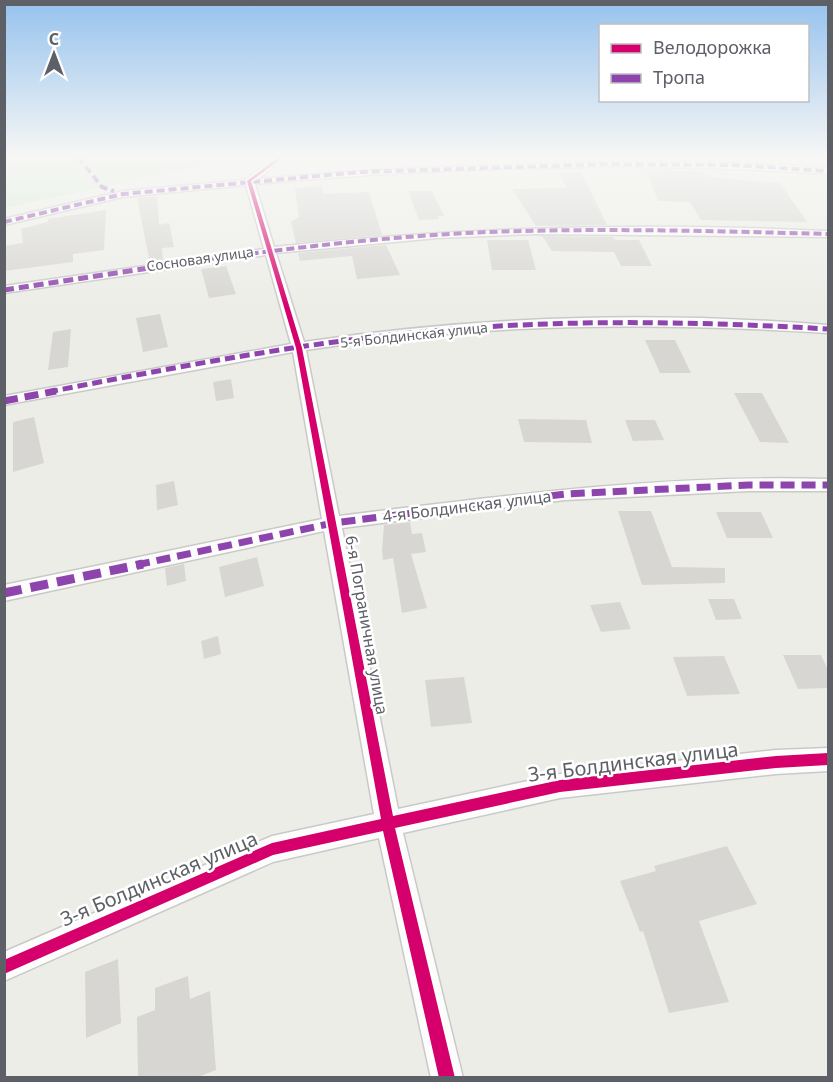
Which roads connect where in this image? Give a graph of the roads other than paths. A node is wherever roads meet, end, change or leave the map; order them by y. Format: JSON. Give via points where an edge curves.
{"nodes":[{"id":1,"x":66,"y":207,"type":"edge"},
{"id":2,"x":256,"y":207,"type":"edge"},
{"id":3,"x":4,"y":222,"type":"edge"},
{"id":4,"x":828,"y":234,"type":"edge"},
{"id":5,"x":268,"y":250,"type":"junction"},
{"id":6,"x":4,"y":290,"type":"edge"},
{"id":7,"x":828,"y":329,"type":"edge"},
{"id":8,"x":299,"y":348,"type":"junction"},
{"id":9,"x":4,"y":401,"type":"edge"},
{"id":10,"x":828,"y":485,"type":"edge"},
{"id":11,"x":333,"y":523,"type":"junction"},
{"id":12,"x":4,"y":593,"type":"edge"},
{"id":13,"x":828,"y":759,"type":"edge"},
{"id":14,"x":388,"y":824,"type":"junction"},
{"id":15,"x":4,"y":967,"type":"edge"},
{"id":16,"x":447,"y":1077,"type":"edge"}],
"edges":[{"from":1,"to":3,"type":"street"},
{"from":2,"to":5,"type":"street","name":"6-я Пограничная улица"},
{"from":4,"to":5,"type":"street","name":"Сосновая улица","via":[[579,231],[439,235]]},
{"from":5,"to":6,"type":"street","name":"Сосновая улица"},
{"from":5,"to":8,"type":"street","name":"6-я Пограничная улица"},
{"from":7,"to":8,"type":"street","name":"5-я Болдинская улица","via":[[575,321],[420,332]]},
{"from":8,"to":9,"type":"street","name":"5-я Болдинская улица","via":[[225,358]]},
{"from":8,"to":11,"type":"street","name":"6-я Пограничная улица"},
{"from":10,"to":11,"type":"street","name":"4-я Болдинская улица","via":[[565,494]]},
{"from":11,"to":12,"type":"street","name":"4-я Болдинская улица"},
{"from":11,"to":14,"type":"street","name":"6-я Пограничная улица"},
{"from":13,"to":14,"type":"street","name":"3-я Болдинская улица","via":[[560,786]]},
{"from":14,"to":15,"type":"street","name":"3-я Болдинская улица","via":[[272,849]]},
{"from":14,"to":16,"type":"street","name":"6-я Пограничная улица"}]}
